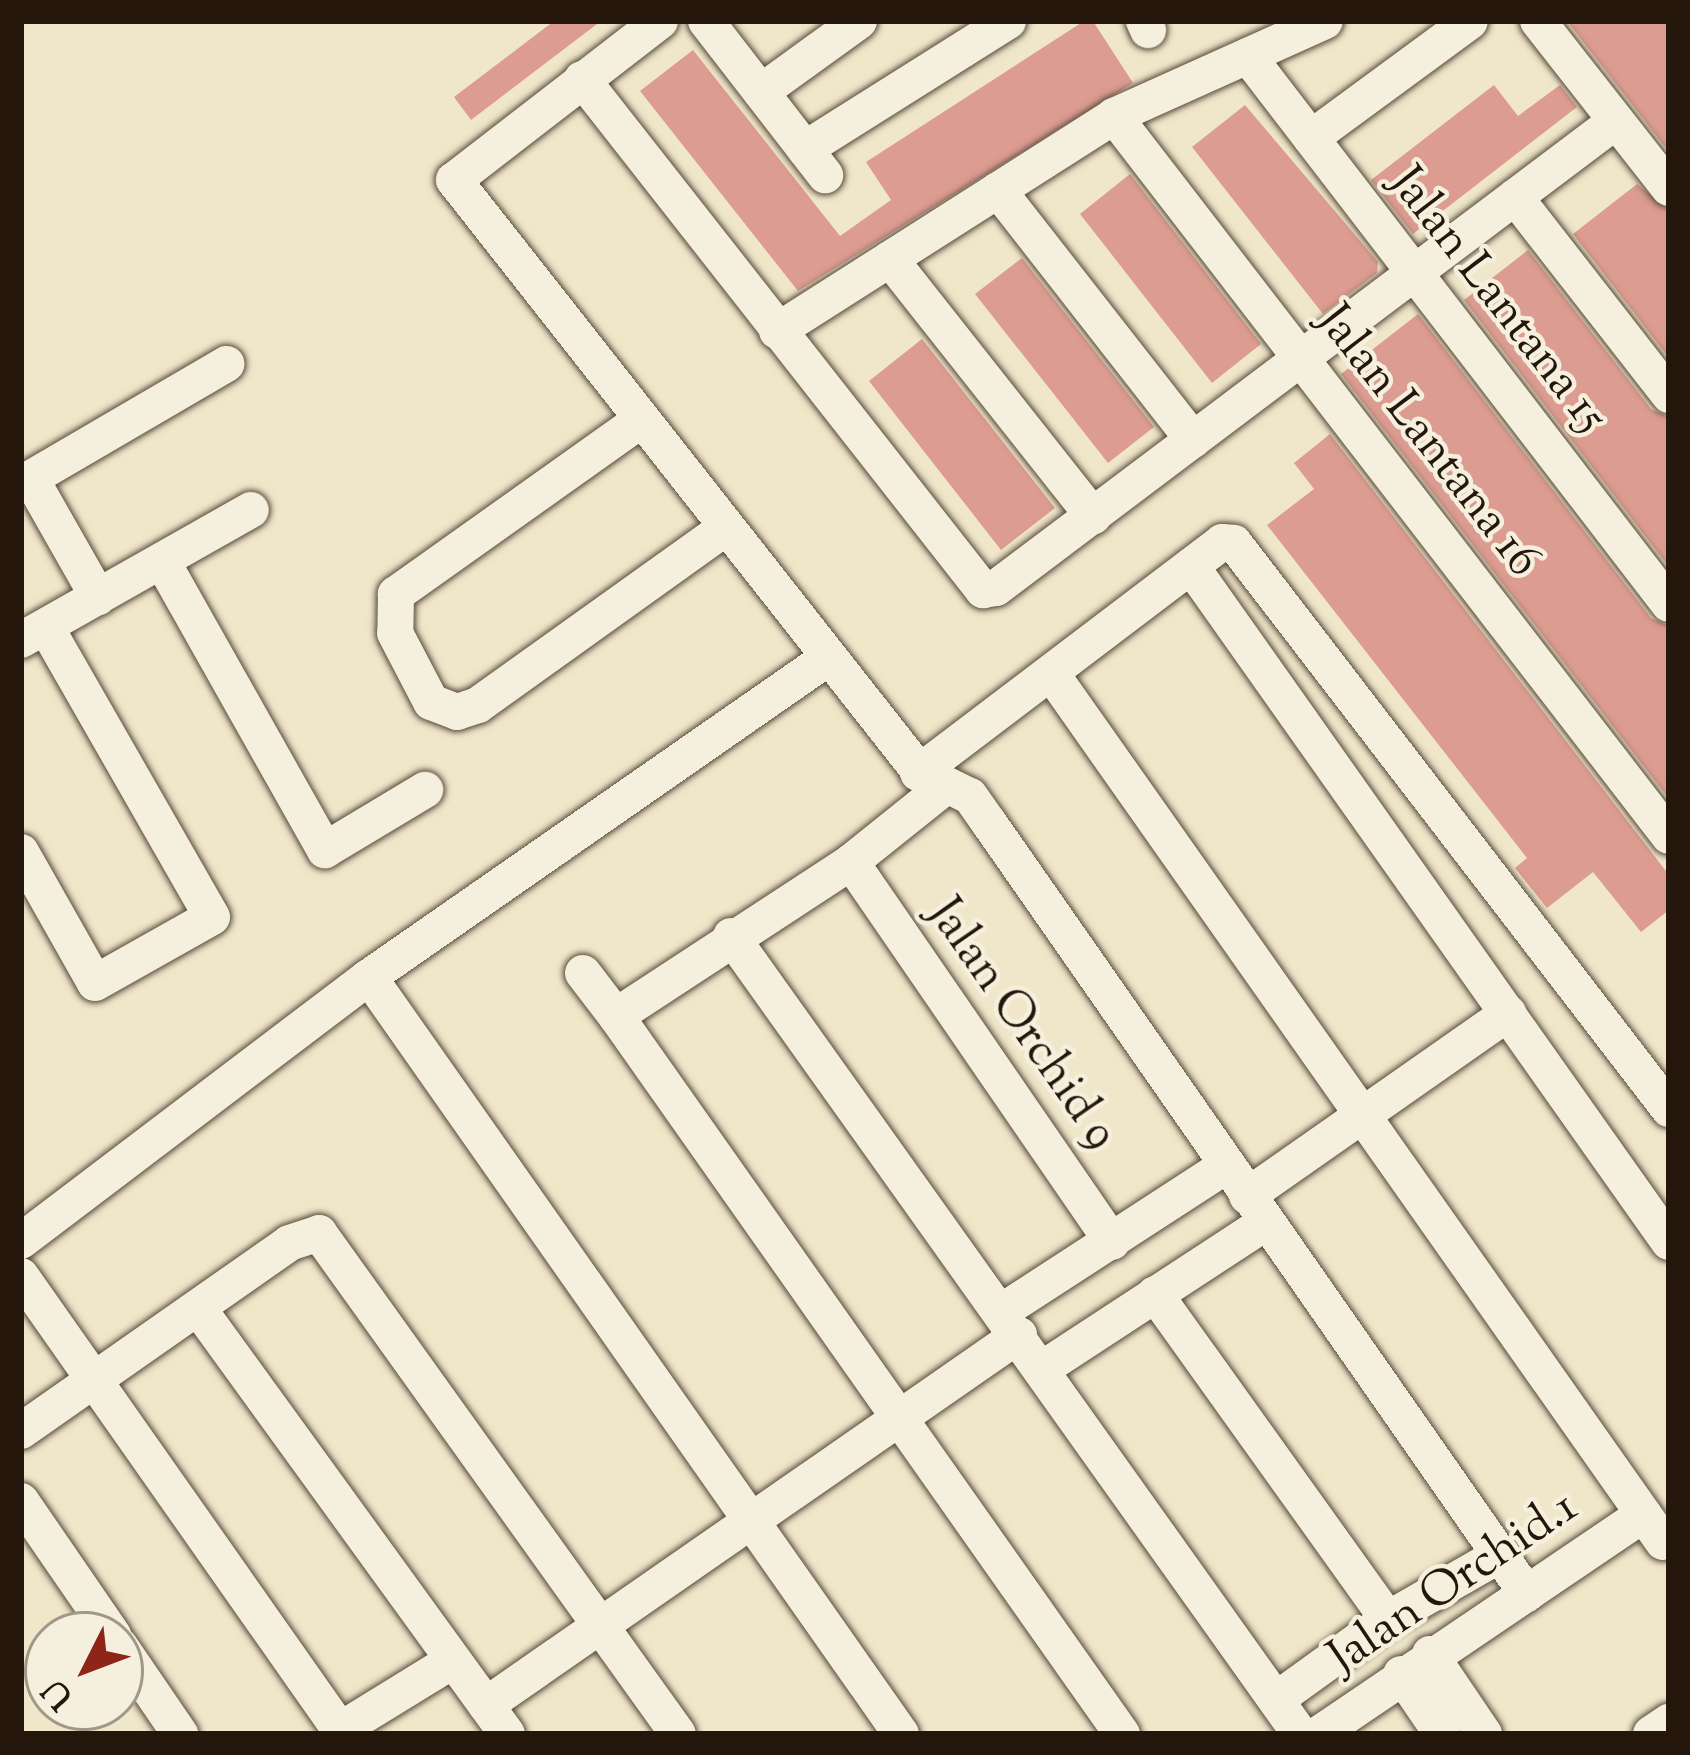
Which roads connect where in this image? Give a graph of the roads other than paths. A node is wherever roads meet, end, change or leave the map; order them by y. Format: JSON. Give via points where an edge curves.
{"nodes":[{"id":1,"x":660,"y":21,"type":"edge"},
{"id":2,"x":706,"y":21,"type":"edge"},
{"id":3,"x":859,"y":21,"type":"edge"},
{"id":4,"x":1324,"y":21,"type":"edge"},
{"id":5,"x":1469,"y":21,"type":"edge"},
{"id":6,"x":1538,"y":21,"type":"edge"},
{"id":7,"x":999,"y":23,"type":"edge"},
{"id":8,"x":1248,"y":56,"type":"junction"},
{"id":9,"x":582,"y":79,"type":"junction"},
{"id":10,"x":761,"y":92,"type":"junction"},
{"id":11,"x":1114,"y":116,"type":"junction"},
{"id":12,"x":1616,"y":121,"type":"junction"},
{"id":13,"x":1311,"y":138,"type":"junction"},
{"id":14,"x":1669,"y":188,"type":"edge"},
{"id":15,"x":998,"y":190,"type":"junction"},
{"id":16,"x":1515,"y":197,"type":"junction"},
{"id":17,"x":890,"y":259,"type":"junction"},
{"id":18,"x":1414,"y":273,"type":"junction"},
{"id":19,"x":777,"y":331,"type":"junction"},
{"id":20,"x":1301,"y":358,"type":"junction"},
{"id":21,"x":226,"y":364,"type":"dead end"},
{"id":22,"x":1669,"y":395,"type":"edge"},
{"id":23,"x":641,"y":420,"type":"junction"},
{"id":24,"x":1193,"y":440,"type":"junction"},
{"id":25,"x":26,"y":482,"type":"edge"},
{"id":26,"x":251,"y":510,"type":"dead end"},
{"id":27,"x":1093,"y":516,"type":"junction"},
{"id":28,"x":724,"y":528,"type":"junction"},
{"id":29,"x":162,"y":561,"type":"junction"},
{"id":30,"x":1191,"y":566,"type":"junction"},
{"id":31,"x":98,"y":597,"type":"junction"},
{"id":32,"x":1669,"y":604,"type":"edge"},
{"id":33,"x":33,"y":634,"type":"edge"},
{"id":34,"x":825,"y":660,"type":"junction"},
{"id":35,"x":1051,"y":673,"type":"junction"},
{"id":36,"x":927,"y":783,"type":"junction"},
{"id":37,"x":425,"y":790,"type":"dead end"},
{"id":38,"x":1667,"y":828,"type":"edge"},
{"id":39,"x":21,"y":852,"type":"edge"},
{"id":40,"x":850,"y":862,"type":"junction"},
{"id":41,"x":731,"y":936,"type":"junction"},
{"id":42,"x":583,"y":973,"type":"dead end"},
{"id":43,"x":369,"y":977,"type":"junction"},
{"id":44,"x":1508,"y":1013,"type":"junction"},
{"id":45,"x":616,"y":1016,"type":"junction"},
{"id":46,"x":1669,"y":1109,"type":"edge"},
{"id":47,"x":1364,"y":1112,"type":"junction"},
{"id":48,"x":1226,"y":1166,"type":"junction"},
{"id":49,"x":1256,"y":1209,"type":"junction"},
{"id":50,"x":21,"y":1241,"type":"edge"},
{"id":51,"x":1112,"y":1242,"type":"junction"},
{"id":52,"x":1669,"y":1242,"type":"edge"},
{"id":53,"x":21,"y":1276,"type":"edge"},
{"id":54,"x":1155,"y":1294,"type":"junction"},
{"id":55,"x":201,"y":1312,"type":"junction"},
{"id":56,"x":1011,"y":1323,"type":"junction"},
{"id":57,"x":1045,"y":1367,"type":"junction"},
{"id":58,"x":90,"y":1383,"type":"junction"},
{"id":59,"x":904,"y":1417,"type":"junction"},
{"id":60,"x":21,"y":1431,"type":"edge"},
{"id":61,"x":21,"y":1502,"type":"edge"},
{"id":62,"x":754,"y":1520,"type":"junction"},
{"id":63,"x":1498,"y":1556,"type":"junction"},
{"id":64,"x":1527,"y":1594,"type":"junction"},
{"id":65,"x":96,"y":1611,"type":"edge"},
{"id":66,"x":1388,"y":1619,"type":"junction"},
{"id":67,"x":601,"y":1628,"type":"junction"},
{"id":68,"x":452,"y":1661,"type":"junction"},
{"id":69,"x":1415,"y":1664,"type":"junction"},
{"id":70,"x":144,"y":1681,"type":"edge"},
{"id":71,"x":1276,"y":1699,"type":"junction"},
{"id":72,"x":497,"y":1719,"type":"edge"},
{"id":73,"x":1669,"y":1722,"type":"edge"},
{"id":74,"x":181,"y":1734,"type":"edge"},
{"id":75,"x":678,"y":1734,"type":"edge"},
{"id":76,"x":901,"y":1734,"type":"edge"},
{"id":77,"x":1122,"y":1734,"type":"edge"},
{"id":78,"x":1300,"y":1734,"type":"edge"},
{"id":79,"x":1319,"y":1734,"type":"edge"},
{"id":80,"x":1442,"y":1734,"type":"edge"},
{"id":81,"x":1484,"y":1734,"type":"edge"},
{"id":82,"x":1651,"y":1734,"type":"edge"}],
"edges":[{"from":1,"to":9,"type":"street"},
{"from":2,"to":10,"type":"street"},
{"from":3,"to":10,"type":"street"},
{"from":4,"to":8,"type":"street"},
{"from":5,"to":13,"type":"street"},
{"from":6,"to":12,"type":"street"},
{"from":7,"to":10,"type":"street","via":[[815,162]]},
{"from":8,"to":11,"type":"street"},
{"from":8,"to":13,"type":"street","name":"Jalan Lantana 15"},
{"from":9,"to":19,"type":"street"},
{"from":9,"to":23,"type":"street","via":[[458,172],[457,184]]},
{"from":11,"to":15,"type":"street"},
{"from":11,"to":20,"type":"street","name":"Jalan Lantana 16"},
{"from":12,"to":14,"type":"street"},
{"from":12,"to":16,"type":"street"},
{"from":13,"to":18,"type":"street","name":"Jalan Lantana 15"},
{"from":15,"to":17,"type":"street"},
{"from":15,"to":24,"type":"street"},
{"from":16,"to":18,"type":"street"},
{"from":16,"to":22,"type":"street"},
{"from":17,"to":19,"type":"street"},
{"from":17,"to":27,"type":"street"},
{"from":18,"to":20,"type":"street"},
{"from":18,"to":32,"type":"street","name":"Jalan Lantana 15"},
{"from":19,"to":27,"type":"street","via":[[974,584],[996,588]]},
{"from":20,"to":24,"type":"street"},
{"from":20,"to":38,"type":"street","name":"Jalan Lantana 16"},
{"from":21,"to":25,"type":"street"},
{"from":23,"to":28,"type":"street"},
{"from":23,"to":28,"type":"street","via":[[396,594],[394,633],[431,702],[457,712],[478,705]]},
{"from":24,"to":27,"type":"street"},
{"from":25,"to":31,"type":"street"},
{"from":26,"to":29,"type":"street"},
{"from":28,"to":34,"type":"street"},
{"from":29,"to":31,"type":"street"},
{"from":29,"to":37,"type":"street","via":[[325,850]]},
{"from":30,"to":35,"type":"street"},
{"from":30,"to":44,"type":"street"},
{"from":30,"to":46,"type":"street","via":[[1222,542],[1239,548]]},
{"from":31,"to":33,"type":"street"},
{"from":33,"to":39,"type":"street","via":[[212,917],[95,983]]},
{"from":34,"to":36,"type":"street"},
{"from":34,"to":43,"type":"street"},
{"from":35,"to":36,"type":"street"},
{"from":35,"to":47,"type":"street"},
{"from":36,"to":40,"type":"street"},
{"from":36,"to":48,"type":"street","via":[[970,796]]},
{"from":40,"to":41,"type":"street"},
{"from":40,"to":51,"type":"street","name":"Jalan Orchid 9"},
{"from":41,"to":45,"type":"street"},
{"from":41,"to":56,"type":"street"},
{"from":42,"to":45,"type":"street"},
{"from":43,"to":50,"type":"street"},
{"from":43,"to":62,"type":"street"},
{"from":44,"to":47,"type":"street"},
{"from":44,"to":52,"type":"street"},
{"from":45,"to":59,"type":"street"},
{"from":47,"to":49,"type":"street"},
{"from":47,"to":64,"type":"street","name":"Jalan Orchid.1","via":[[1653,1528]]},
{"from":48,"to":49,"type":"street"},
{"from":48,"to":51,"type":"street"},
{"from":49,"to":54,"type":"street"},
{"from":49,"to":63,"type":"street"},
{"from":51,"to":56,"type":"street"},
{"from":53,"to":58,"type":"street"},
{"from":54,"to":57,"type":"street"},
{"from":54,"to":66,"type":"street"},
{"from":55,"to":58,"type":"street"},
{"from":55,"to":67,"type":"street","via":[[289,1243],[319,1232]]},
{"from":55,"to":68,"type":"street"},
{"from":56,"to":57,"type":"street"},
{"from":56,"to":59,"type":"street"},
{"from":57,"to":71,"type":"street"},
{"from":58,"to":60,"type":"street"},
{"from":58,"to":68,"type":"street","via":[[340,1730]]},
{"from":59,"to":62,"type":"street"},
{"from":59,"to":77,"type":"street"},
{"from":61,"to":65,"type":"street"},
{"from":62,"to":67,"type":"street"},
{"from":62,"to":76,"type":"street"},
{"from":63,"to":64,"type":"street"},
{"from":63,"to":66,"type":"street"},
{"from":64,"to":69,"type":"street","name":"Jalan Orchid.1"},
{"from":66,"to":71,"type":"street"},
{"from":67,"to":72,"type":"street"},
{"from":67,"to":75,"type":"street"},
{"from":68,"to":72,"type":"street"},
{"from":69,"to":79,"type":"street","name":"Jalan Orchid.1"},
{"from":69,"to":80,"type":"street"},
{"from":69,"to":81,"type":"street"},
{"from":70,"to":74,"type":"street"},
{"from":71,"to":78,"type":"street"},
{"from":73,"to":82,"type":"street"}]}
